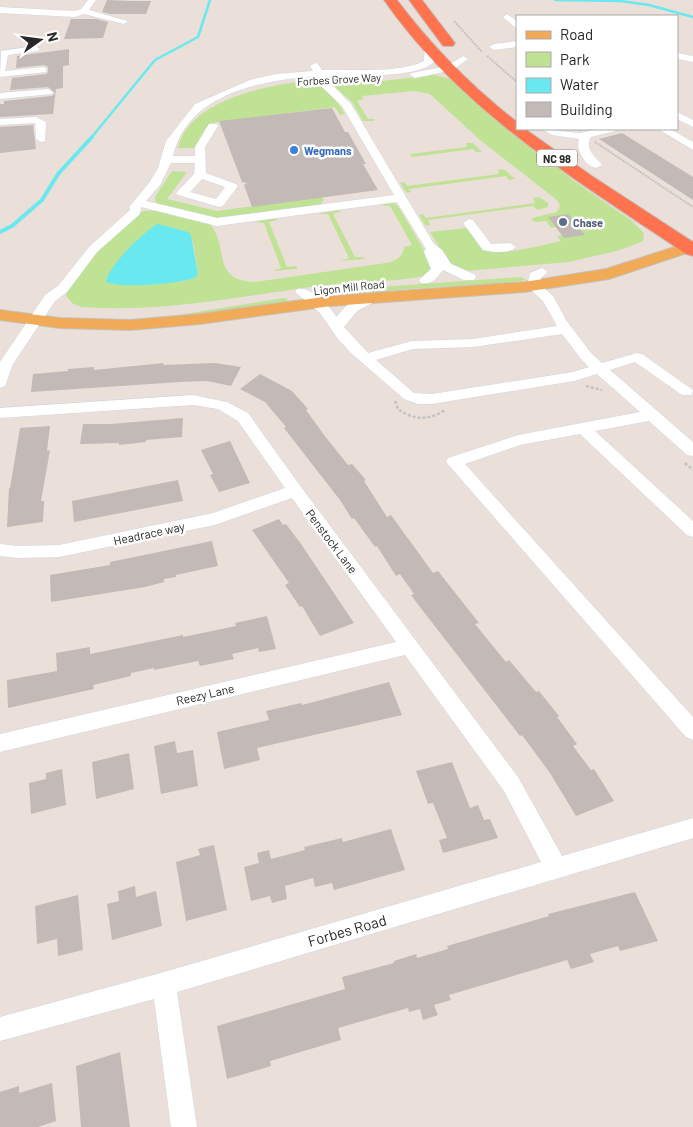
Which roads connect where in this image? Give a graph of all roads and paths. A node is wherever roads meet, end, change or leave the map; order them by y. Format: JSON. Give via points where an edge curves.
{"nodes":[{"id":1,"x":31,"y":0,"type":"edge"},
{"id":2,"x":92,"y":0,"type":"edge"},
{"id":3,"x":390,"y":0,"type":"edge"},
{"id":4,"x":408,"y":0,"type":"edge"},
{"id":5,"x":415,"y":0,"type":"edge"},
{"id":6,"x":0,"y":10,"type":"edge"},
{"id":7,"x":21,"y":10,"type":"junction"},
{"id":8,"x":84,"y":11,"type":"junction"},
{"id":9,"x":507,"y":17,"type":"dead end"},
{"id":10,"x":427,"y":18,"type":"junction"},
{"id":11,"x":124,"y":21,"type":"dead end"},
{"id":12,"x":516,"y":25,"type":"edge"},
{"id":13,"x":516,"y":44,"type":"edge"},
{"id":14,"x":430,"y":46,"type":"junction"},
{"id":15,"x":494,"y":47,"type":"dead end"},
{"id":16,"x":35,"y":49,"type":"dead end"},
{"id":17,"x":678,"y":56,"type":"edge"},
{"id":18,"x":693,"y":59,"type":"edge"},
{"id":19,"x":313,"y":62,"type":"dead end"},
{"id":20,"x":462,"y":65,"type":"junction"},
{"id":21,"x":43,"y":70,"type":"dead end"},
{"id":22,"x":0,"y":72,"type":"edge"},
{"id":23,"x":319,"y":76,"type":"junction"},
{"id":24,"x":48,"y":92,"type":"dead end"},
{"id":25,"x":0,"y":96,"type":"edge"},
{"id":26,"x":678,"y":116,"type":"edge"},
{"id":27,"x":188,"y":119,"type":"junction"},
{"id":28,"x":0,"y":122,"type":"edge"},
{"id":29,"x":693,"y":124,"type":"edge"},
{"id":30,"x":213,"y":126,"type":"dead end"},
{"id":31,"x":516,"y":127,"type":"edge"},
{"id":32,"x":519,"y":130,"type":"edge"},
{"id":33,"x":546,"y":130,"type":"edge"},
{"id":34,"x":548,"y":130,"type":"edge"},
{"id":35,"x":608,"y":130,"type":"edge"},
{"id":36,"x":666,"y":130,"type":"edge"},
{"id":37,"x":588,"y":137,"type":"junction"},
{"id":38,"x":41,"y":139,"type":"dead end"},
{"id":39,"x":693,"y":147,"type":"edge"},
{"id":40,"x":201,"y":159,"type":"junction"},
{"id":41,"x":166,"y":160,"type":"junction"},
{"id":42,"x":596,"y":165,"type":"junction"},
{"id":43,"x":200,"y":175,"type":"dead end"},
{"id":44,"x":612,"y":176,"type":"dead end"},
{"id":45,"x":401,"y":198,"type":"junction"},
{"id":46,"x":650,"y":202,"type":"dead end"},
{"id":47,"x":138,"y":205,"type":"junction"},
{"id":48,"x":693,"y":207,"type":"edge"},
{"id":49,"x":469,"y":223,"type":"dead end"},
{"id":50,"x":689,"y":240,"type":"edge"},
{"id":51,"x":429,"y":246,"type":"junction"},
{"id":52,"x":510,"y":247,"type":"dead end"},
{"id":53,"x":469,"y":277,"type":"junction"},
{"id":54,"x":584,"y":278,"type":"junction"},
{"id":55,"x":538,"y":279,"type":"junction"},
{"id":56,"x":426,"y":280,"type":"junction"},
{"id":57,"x":302,"y":292,"type":"junction"},
{"id":58,"x":372,"y":297,"type":"junction"},
{"id":59,"x":548,"y":299,"type":"junction"},
{"id":60,"x":318,"y":303,"type":"junction"},
{"id":61,"x":0,"y":304,"type":"edge"},
{"id":62,"x":41,"y":311,"type":"junction"},
{"id":63,"x":0,"y":315,"type":"edge"},
{"id":64,"x":338,"y":326,"type":"junction"},
{"id":65,"x":565,"y":329,"type":"junction"},
{"id":66,"x":365,"y":358,"type":"junction"},
{"id":67,"x":600,"y":369,"type":"junction"},
{"id":68,"x":0,"y":383,"type":"edge"},
{"id":69,"x":687,"y":392,"type":"dead end"},
{"id":70,"x":0,"y":413,"type":"edge"},
{"id":71,"x":653,"y":415,"type":"junction"},
{"id":72,"x":582,"y":428,"type":"junction"},
{"id":73,"x":693,"y":451,"type":"edge"},
{"id":74,"x":294,"y":491,"type":"junction"},
{"id":75,"x":693,"y":532,"type":"edge"},
{"id":76,"x":0,"y":550,"type":"edge"},
{"id":77,"x":411,"y":646,"type":"junction"},
{"id":78,"x":693,"y":731,"type":"edge"},
{"id":79,"x":0,"y":743,"type":"edge"},
{"id":80,"x":693,"y":828,"type":"edge"},
{"id":81,"x":557,"y":869,"type":"junction"},
{"id":82,"x":164,"y":984,"type":"junction"},
{"id":83,"x":0,"y":1029,"type":"edge"},
{"id":84,"x":184,"y":1127,"type":"edge"}],
"edges":[{"from":1,"to":7,"type":"street"},
{"from":2,"to":8,"type":"street"},
{"from":3,"to":14,"type":"highway","number":"NC 98"},
{"from":4,"to":10,"type":"highway"},
{"from":5,"to":10,"type":"highway","number":"NC 98"},
{"from":6,"to":7,"type":"street"},
{"from":7,"to":8,"type":"street","via":[[65,14]]},
{"from":8,"to":11,"type":"street"},
{"from":9,"to":12,"type":"street"},
{"from":10,"to":20,"type":"highway","number":"NC 98"},
{"from":13,"to":15,"type":"street"},
{"from":14,"to":20,"type":"highway","number":"NC 98"},
{"from":14,"to":23,"type":"street","name":"Forbes Grove Way","via":[[429,62],[417,68]]},
{"from":16,"to":22,"type":"street","via":[[4,53]]},
{"from":17,"to":18,"type":"street"},
{"from":19,"to":23,"type":"street"},
{"from":20,"to":23,"type":"street","name":"Forbes Grove Way","via":[[402,76]]},
{"from":20,"to":31,"type":"highway","number":"NC 98"},
{"from":21,"to":22,"type":"street"},
{"from":23,"to":27,"type":"street","name":"Forbes Grove Way","via":[[245,92]]},
{"from":23,"to":27,"type":"street","name":"Forbes Grove Way","via":[[276,78],[235,89],[199,106]]},
{"from":23,"to":45,"type":"street","via":[[346,104]]},
{"from":24,"to":25,"type":"street"},
{"from":26,"to":29,"type":"street"},
{"from":27,"to":41,"type":"street","name":"Forbes Grove Way","via":[[171,141]]},
{"from":28,"to":38,"type":"street","via":[[41,122]]},
{"from":30,"to":40,"type":"street","via":[[200,147]]},
{"from":32,"to":50,"type":"highway","number":"NC 98"},
{"from":33,"to":42,"type":"highway","number":"NC 98"},
{"from":34,"to":37,"type":"street","via":[[567,136]]},
{"from":35,"to":37,"type":"street"},
{"from":36,"to":39,"type":"street"},
{"from":37,"to":42,"type":"street","via":[[581,142],[582,146]]},
{"from":37,"to":48,"type":"path"},
{"from":40,"to":41,"type":"street"},
{"from":40,"to":43,"type":"street"},
{"from":41,"to":47,"type":"street","name":"Forbes Grove Way","via":[[154,185]]},
{"from":42,"to":44,"type":"highway","number":"NC 98"},
{"from":45,"to":47,"type":"street","via":[[225,222]]},
{"from":45,"to":51,"type":"street"},
{"from":46,"to":50,"type":"highway"},
{"from":47,"to":62,"type":"street","name":"Forbes Grove Way","via":[[136,211],[87,256],[60,294]]},
{"from":49,"to":52,"type":"street","via":[[487,247]]},
{"from":50,"to":54,"type":"main road","name":"Ligon Mill Road","via":[[629,268]]},
{"from":50,"to":55,"type":"main road","name":"Ligon Mill Road","via":[[601,260]]},
{"from":51,"to":53,"type":"street","via":[[438,252],[446,267]]},
{"from":51,"to":56,"type":"street","via":[[437,269]]},
{"from":53,"to":55,"type":"main road","name":"Ligon Mill Road"},
{"from":53,"to":56,"type":"main road","name":"Ligon Mill Road"},
{"from":54,"to":55,"type":"main road","name":"Ligon Mill Road"},
{"from":54,"to":59,"type":"street","via":[[555,289]]},
{"from":55,"to":58,"type":"main road","name":"Ligon Mill Road"},
{"from":55,"to":59,"type":"street","via":[[540,294]]},
{"from":56,"to":57,"type":"main road","name":"Ligon Mill Road"},
{"from":57,"to":60,"type":"street"},
{"from":57,"to":62,"type":"main road","name":"Ligon Mill Road","via":[[154,311]]},
{"from":58,"to":60,"type":"main road","name":"Ligon Mill Road"},
{"from":58,"to":64,"type":"street","via":[[357,303]]},
{"from":59,"to":65,"type":"street"},
{"from":60,"to":62,"type":"main road","name":"Ligon Mill Road","via":[[157,323],[104,325]]},
{"from":60,"to":64,"type":"street"},
{"from":61,"to":62,"type":"main road","name":"Ligon Mill Road"},
{"from":62,"to":63,"type":"main road","name":"Ligon Mill Road"},
{"from":62,"to":68,"type":"street","name":"Forbes Grove Way","via":[[6,364]]},
{"from":64,"to":66,"type":"street","via":[[343,336]]},
{"from":65,"to":66,"type":"street","via":[[473,343],[412,345]]},
{"from":65,"to":67,"type":"street"},
{"from":66,"to":67,"type":"street","via":[[409,396],[418,399],[574,376]]},
{"from":67,"to":69,"type":"street","via":[[638,357]]},
{"from":67,"to":71,"type":"street"},
{"from":70,"to":74,"type":"street","name":"Penstock Lane","via":[[193,400],[222,405],[243,418]]},
{"from":71,"to":72,"type":"street"},
{"from":71,"to":73,"type":"street"},
{"from":72,"to":75,"type":"street"},
{"from":72,"to":78,"type":"street","via":[[518,440],[454,462]]},
{"from":74,"to":76,"type":"street","name":"Headrace way","via":[[214,519],[59,551]]},
{"from":74,"to":77,"type":"street","name":"Penstock Lane"},
{"from":77,"to":79,"type":"street","name":"Reezy Lane"},
{"from":77,"to":81,"type":"street","name":"Penstock Lane","via":[[511,784]]},
{"from":80,"to":81,"type":"street","name":"Forbes Road"},
{"from":81,"to":82,"type":"street","name":"Forbes Road"},
{"from":82,"to":83,"type":"street","name":"Forbes Road"},
{"from":82,"to":84,"type":"street"}]}
